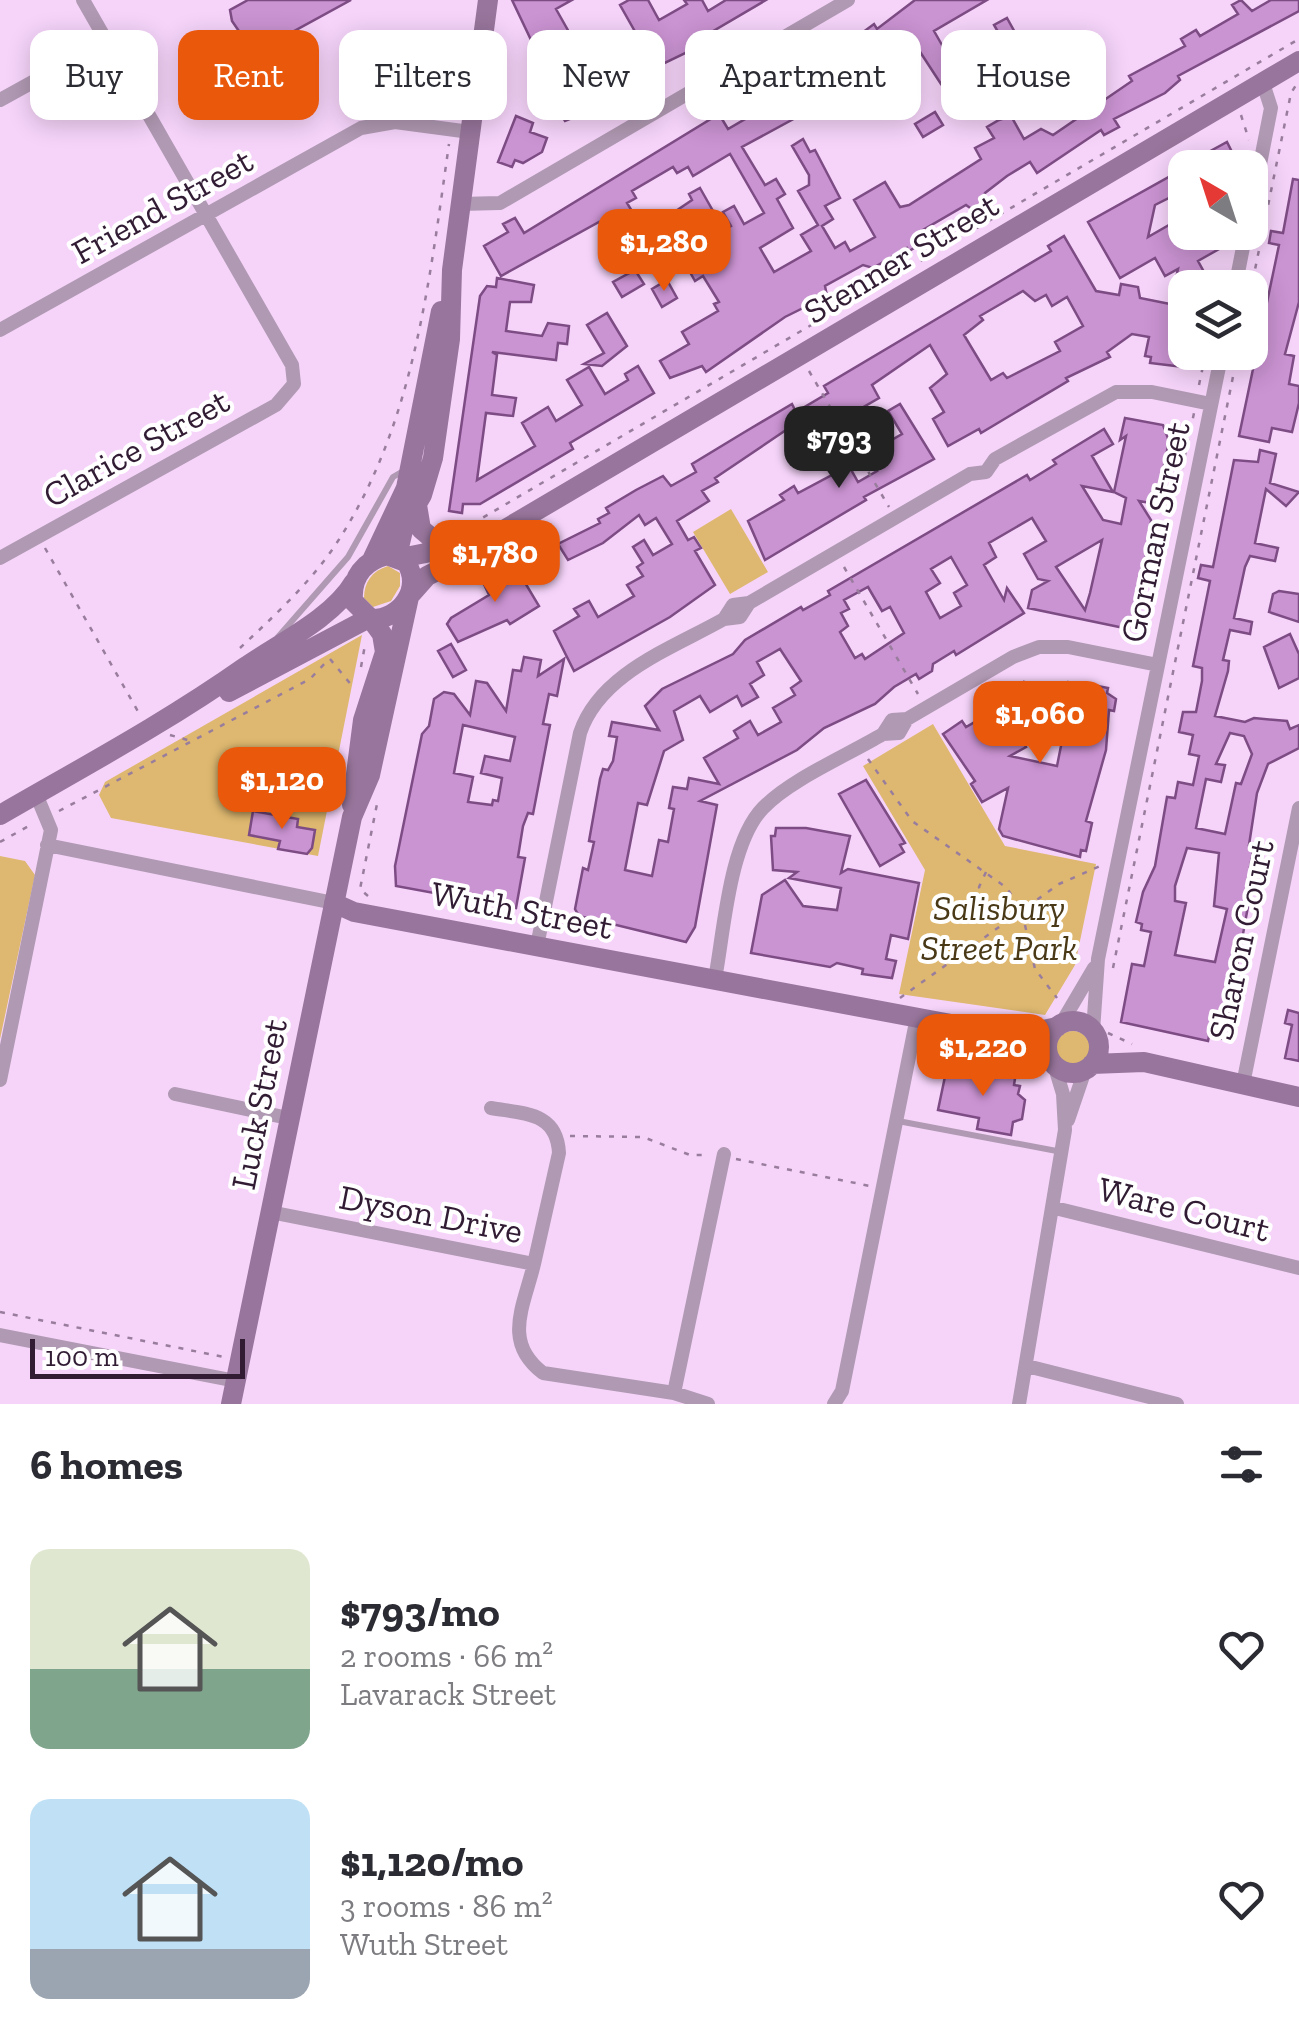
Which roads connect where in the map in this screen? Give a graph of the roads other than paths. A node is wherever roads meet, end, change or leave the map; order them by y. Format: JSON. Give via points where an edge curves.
{"nodes":[{"id":1,"x":84,"y":0,"type":"edge"},
{"id":2,"x":488,"y":0,"type":"edge"},
{"id":3,"x":848,"y":0,"type":"edge"},
{"id":4,"x":101,"y":30,"type":"edge"},
{"id":5,"x":1299,"y":61,"type":"edge"},
{"id":6,"x":30,"y":83,"type":"edge"},
{"id":7,"x":1263,"y":83,"type":"junction"},
{"id":8,"x":0,"y":100,"type":"edge"},
{"id":9,"x":152,"y":120,"type":"edge"},
{"id":10,"x":461,"y":131,"type":"junction"},
{"id":11,"x":1263,"y":150,"type":"edge"},
{"id":12,"x":460,"y":204,"type":"junction"},
{"id":13,"x":206,"y":216,"type":"junction"},
{"id":14,"x":0,"y":330,"type":"edge"},
{"id":15,"x":1216,"y":370,"type":"edge"},
{"id":16,"x":1204,"y":403,"type":"junction"},
{"id":17,"x":420,"y":471,"type":"junction"},
{"id":18,"x":417,"y":505,"type":"junction"},
{"id":19,"x":485,"y":541,"type":"junction"},
{"id":20,"x":447,"y":551,"type":"junction"},
{"id":21,"x":399,"y":557,"type":"junction"},
{"id":22,"x":0,"y":558,"type":"edge"},
{"id":23,"x":372,"y":560,"type":"junction"},
{"id":24,"x":354,"y":582,"type":"junction"},
{"id":25,"x":409,"y":596,"type":"junction"},
{"id":26,"x":370,"y":618,"type":"junction"},
{"id":27,"x":282,"y":656,"type":"junction"},
{"id":28,"x":1158,"y":666,"type":"junction"},
{"id":29,"x":36,"y":794,"type":"junction"},
{"id":30,"x":1299,"y":808,"type":"edge"},
{"id":31,"x":0,"y":815,"type":"edge"},
{"id":32,"x":352,"y":818,"type":"junction"},
{"id":33,"x":47,"y":845,"type":"junction"},
{"id":34,"x":1292,"y":878,"type":"edge"},
{"id":35,"x":334,"y":903,"type":"junction"},
{"id":36,"x":537,"y":946,"type":"junction"},
{"id":37,"x":1098,"y":958,"type":"junction"},
{"id":38,"x":715,"y":980,"type":"junction"},
{"id":39,"x":917,"y":1017,"type":"junction"},
{"id":40,"x":1059,"y":1026,"type":"junction"},
{"id":41,"x":988,"y":1031,"type":"junction"},
{"id":42,"x":1094,"y":1032,"type":"junction"},
{"id":43,"x":1144,"y":1062,"type":"junction"},
{"id":44,"x":1053,"y":1064,"type":"junction"},
{"id":45,"x":1089,"y":1067,"type":"junction"},
{"id":46,"x":0,"y":1080,"type":"edge"},
{"id":47,"x":1242,"y":1084,"type":"junction"},
{"id":48,"x":175,"y":1094,"type":"dead end"},
{"id":49,"x":1299,"y":1097,"type":"edge"},
{"id":50,"x":491,"y":1108,"type":"dead end"},
{"id":51,"x":288,"y":1118,"type":"junction"},
{"id":52,"x":897,"y":1120,"type":"junction"},
{"id":53,"x":1064,"y":1130,"type":"junction"},
{"id":54,"x":1062,"y":1152,"type":"junction"},
{"id":55,"x":724,"y":1154,"type":"dead end"},
{"id":56,"x":1055,"y":1208,"type":"junction"},
{"id":57,"x":270,"y":1212,"type":"junction"},
{"id":58,"x":534,"y":1264,"type":"junction"},
{"id":59,"x":1299,"y":1268,"type":"edge"},
{"id":60,"x":0,"y":1335,"type":"edge"},
{"id":61,"x":1026,"y":1366,"type":"junction"},
{"id":62,"x":236,"y":1381,"type":"junction"},
{"id":63,"x":674,"y":1393,"type":"junction"},
{"id":64,"x":231,"y":1404,"type":"edge"},
{"id":65,"x":703,"y":1404,"type":"edge"},
{"id":66,"x":834,"y":1404,"type":"edge"},
{"id":67,"x":1019,"y":1404,"type":"edge"},
{"id":68,"x":1177,"y":1404,"type":"edge"}],
"edges":[{"from":1,"to":4,"type":"street"},
{"from":2,"to":10,"type":"main road"},
{"from":3,"to":12,"type":"street","via":[[500,203]]},
{"from":5,"to":7,"type":"main road","name":"Stenner Street"},
{"from":6,"to":8,"type":"street"},
{"from":7,"to":11,"type":"street","via":[[1272,108]]},
{"from":7,"to":19,"type":"main road","name":"Stenner Street"},
{"from":9,"to":13,"type":"street"},
{"from":10,"to":12,"type":"main road"},
{"from":10,"to":13,"type":"street","name":"Friend Street","via":[[395,122],[362,128]]},
{"from":12,"to":17,"type":"main road","via":[[450,339]]},
{"from":13,"to":14,"type":"street","name":"Friend Street"},
{"from":13,"to":22,"type":"street","name":"Clarice Street","via":[[292,365],[294,384],[282,402]]},
{"from":15,"to":16,"type":"street","name":"Gorman Street"},
{"from":16,"to":28,"type":"street","name":"Gorman Street"},
{"from":16,"to":36,"type":"street","via":[[1116,392],[749,603],[740,617],[724,618],[617,680],[590,708],[580,733]]},
{"from":17,"to":18,"type":"main road"},
{"from":17,"to":23,"type":"main road"},
{"from":17,"to":27,"type":"lane","via":[[393,478],[348,557],[280,632]]},
{"from":18,"to":20,"type":"main road","via":[[420,529]]},
{"from":18,"to":21,"type":"main road","via":[[404,526]]},
{"from":19,"to":20,"type":"main road","name":"Stenner Street"},
{"from":19,"to":25,"type":"main road","name":"Stenner Street","via":[[428,576]]},
{"from":20,"to":21,"type":"main road","name":"Stenner Street"},
{"from":21,"to":23,"type":"main road"},
{"from":21,"to":25,"type":"main road","via":[[412,574]]},
{"from":23,"to":24,"type":"main road"},
{"from":24,"to":26,"type":"main road","via":[[352,601]]},
{"from":24,"to":27,"type":"main road"},
{"from":25,"to":26,"type":"main road","via":[[392,614]]},
{"from":25,"to":32,"type":"main road","name":"Luck Street","via":[[370,776]]},
{"from":26,"to":27,"type":"main road"},
{"from":26,"to":32,"type":"main road","name":"Luck Street","via":[[385,652],[352,776]]},
{"from":27,"to":29,"type":"main road"},
{"from":28,"to":37,"type":"street","name":"Gorman Street"},
{"from":28,"to":38,"type":"street","via":[[1039,648],[908,719],[892,720],[883,734],[774,798],[742,844]]},
{"from":29,"to":31,"type":"main road"},
{"from":29,"to":33,"type":"street","via":[[48,816]]},
{"from":30,"to":34,"type":"street","name":"Sharon Court"},
{"from":32,"to":35,"type":"main road","name":"Luck Street"},
{"from":33,"to":35,"type":"street","name":"Wuth Street"},
{"from":33,"to":46,"type":"street"},
{"from":34,"to":47,"type":"street","name":"Sharon Court"},
{"from":35,"to":36,"type":"main road","name":"Wuth Street"},
{"from":35,"to":51,"type":"main road","name":"Luck Street"},
{"from":36,"to":38,"type":"main road","name":"Wuth Street"},
{"from":37,"to":40,"type":"street","name":"Gorman Street"},
{"from":37,"to":42,"type":"street","name":"Gorman Street"},
{"from":38,"to":39,"type":"main road","name":"Wuth Street"},
{"from":39,"to":41,"type":"main road","name":"Wuth Street"},
{"from":39,"to":52,"type":"street"},
{"from":40,"to":41,"type":"main road","name":"Wuth Street"},
{"from":40,"to":42,"type":"main road","via":[[1078,1022]]},
{"from":40,"to":44,"type":"main road","via":[[1047,1049]]},
{"from":41,"to":44,"type":"main road","name":"Wuth Street"},
{"from":42,"to":43,"type":"main road"},
{"from":42,"to":45,"type":"main road","via":[[1098,1048]]},
{"from":43,"to":45,"type":"main road"},
{"from":43,"to":47,"type":"main road"},
{"from":44,"to":45,"type":"main road","via":[[1068,1072]]},
{"from":44,"to":53,"type":"street"},
{"from":45,"to":53,"type":"street"},
{"from":47,"to":49,"type":"main road"},
{"from":48,"to":51,"type":"street"},
{"from":50,"to":58,"type":"street","via":[[540,1117],[558,1136],[560,1153]]},
{"from":51,"to":57,"type":"main road","name":"Luck Street"},
{"from":52,"to":54,"type":"lane"},
{"from":52,"to":66,"type":"street"},
{"from":53,"to":54,"type":"street"},
{"from":54,"to":56,"type":"street"},
{"from":55,"to":63,"type":"street"},
{"from":56,"to":59,"type":"street","name":"Ware Court"},
{"from":56,"to":61,"type":"street"},
{"from":57,"to":58,"type":"street","name":"Dyson Drive"},
{"from":57,"to":62,"type":"main road","name":"Luck Street"},
{"from":58,"to":63,"type":"street","name":"Dyson Drive","via":[[516,1338],[525,1360],[543,1372]]},
{"from":60,"to":62,"type":"street"},
{"from":61,"to":67,"type":"street"},
{"from":61,"to":68,"type":"street"},
{"from":62,"to":64,"type":"main road","name":"Luck Street"},
{"from":63,"to":65,"type":"street","name":"Dyson Drive"}]}
